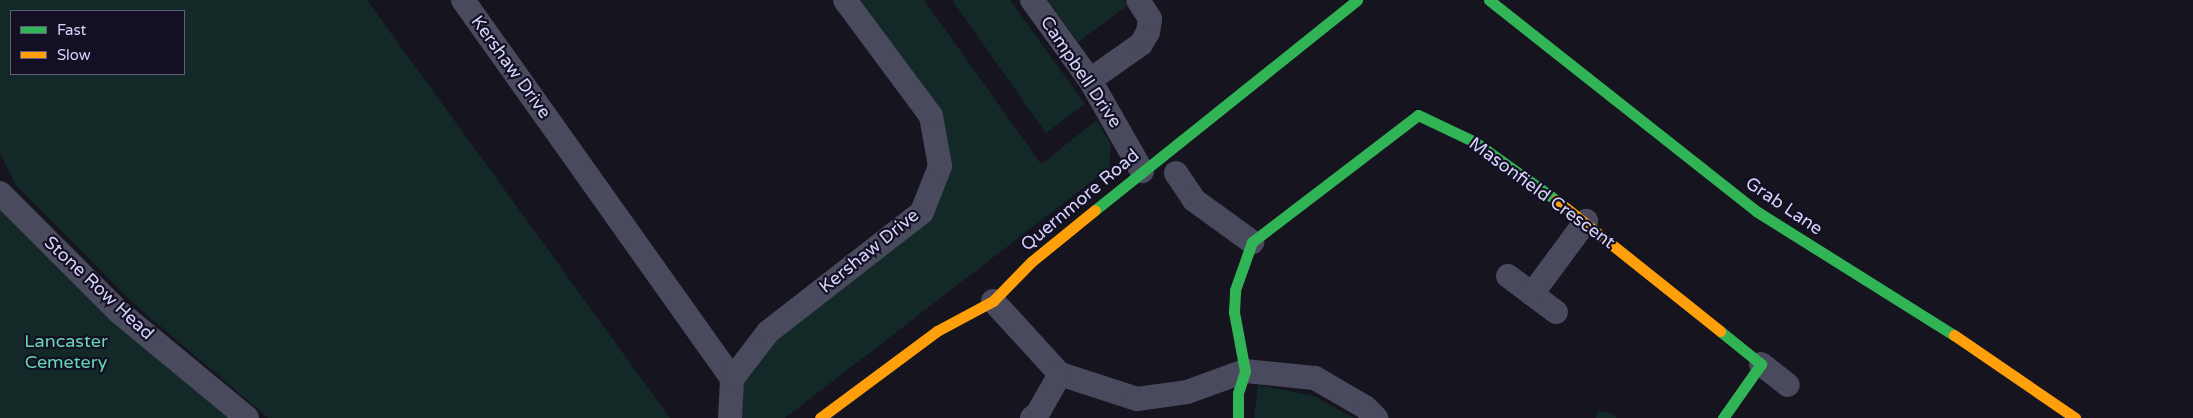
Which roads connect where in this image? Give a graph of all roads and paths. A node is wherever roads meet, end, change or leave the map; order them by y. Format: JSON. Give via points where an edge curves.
{"nodes":[{"id":1,"x":463,"y":0,"type":"edge"},
{"id":2,"x":845,"y":0,"type":"edge"},
{"id":3,"x":1032,"y":0,"type":"edge"},
{"id":4,"x":1138,"y":0,"type":"edge"},
{"id":5,"x":1357,"y":0,"type":"edge"},
{"id":6,"x":1489,"y":0,"type":"edge"},
{"id":7,"x":1090,"y":80,"type":"junction"},
{"id":8,"x":1142,"y":171,"type":"junction"},
{"id":9,"x":1176,"y":173,"type":"dead end"},
{"id":10,"x":0,"y":193,"type":"edge"},
{"id":11,"x":1586,"y":221,"type":"junction"},
{"id":12,"x":1252,"y":242,"type":"junction"},
{"id":13,"x":1508,"y":276,"type":"dead end"},
{"id":14,"x":1532,"y":294,"type":"junction"},
{"id":15,"x":993,"y":301,"type":"junction"},
{"id":16,"x":1556,"y":312,"type":"dead end"},
{"id":17,"x":1761,"y":364,"type":"junction"},
{"id":18,"x":1245,"y":371,"type":"junction"},
{"id":19,"x":1060,"y":374,"type":"junction"},
{"id":20,"x":732,"y":379,"type":"junction"},
{"id":21,"x":1788,"y":386,"type":"dead end"},
{"id":22,"x":247,"y":418,"type":"edge"},
{"id":23,"x":730,"y":418,"type":"edge"},
{"id":24,"x":820,"y":418,"type":"edge"},
{"id":25,"x":1032,"y":418,"type":"edge"},
{"id":26,"x":1238,"y":418,"type":"edge"},
{"id":27,"x":1376,"y":418,"type":"edge"},
{"id":28,"x":1723,"y":418,"type":"edge"},
{"id":29,"x":2075,"y":418,"type":"edge"}],
"edges":[{"from":1,"to":20,"type":"street","name":"Kershaw Drive"},
{"from":2,"to":20,"type":"street","name":"Kershaw Drive","via":[[931,116],[940,166],[922,212],[768,332]]},
{"from":3,"to":7,"type":"street","name":"Campbell Drive"},
{"from":4,"to":7,"type":"street","via":[[1150,19],[1148,32],[1141,44]]},
{"from":5,"to":8,"type":"street","name":"Quernmore Road"},
{"from":6,"to":29,"type":"street","name":"Grab Lane","via":[[1756,211],[1966,342]]},
{"from":7,"to":8,"type":"street","name":"Campbell Drive"},
{"from":8,"to":15,"type":"street","name":"Quernmore Road","via":[[1031,262]]},
{"from":9,"to":12,"type":"street","via":[[1194,200]]},
{"from":10,"to":22,"type":"street","name":"Stone Row Head","via":[[119,312]]},
{"from":11,"to":12,"type":"street","name":"Masonfield Crescent","via":[[1475,142],[1418,115]]},
{"from":11,"to":14,"type":"street"},
{"from":11,"to":17,"type":"street","name":"Masonfield Crescent"},
{"from":12,"to":18,"type":"street","via":[[1235,290],[1234,312]]},
{"from":13,"to":14,"type":"street"},
{"from":14,"to":16,"type":"street"},
{"from":15,"to":19,"type":"street"},
{"from":15,"to":24,"type":"street","name":"Quernmore Road","via":[[937,331]]},
{"from":17,"to":21,"type":"street","name":"Masonfield Crescent"},
{"from":17,"to":28,"type":"street"},
{"from":18,"to":19,"type":"street","via":[[1187,392],[1136,399]]},
{"from":18,"to":26,"type":"street","via":[[1238,393]]},
{"from":18,"to":27,"type":"street","via":[[1315,378],[1365,407]]},
{"from":19,"to":25,"type":"street"},
{"from":20,"to":23,"type":"street"}]}
